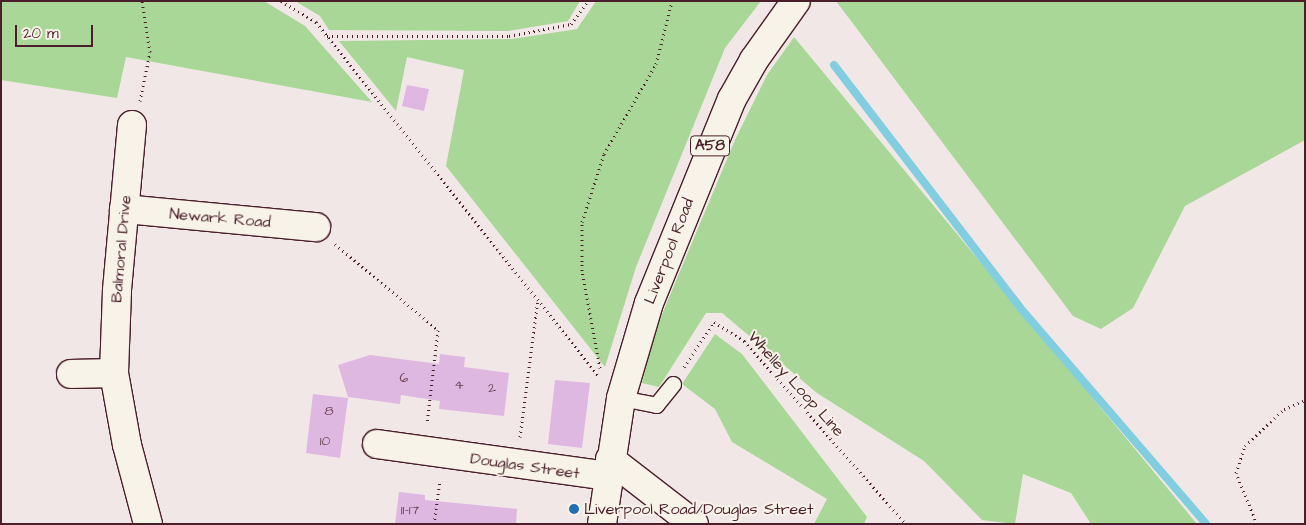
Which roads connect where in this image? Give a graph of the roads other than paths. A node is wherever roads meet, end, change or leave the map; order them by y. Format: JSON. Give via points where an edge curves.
{"nodes":[{"id":1,"x":796,"y":1,"type":"edge"},
{"id":2,"x":132,"y":125,"type":"road end"},
{"id":3,"x":124,"y":209,"type":"junction"},
{"id":4,"x":316,"y":228,"type":"road end"},
{"id":5,"x":114,"y":373,"type":"junction"},
{"id":6,"x":71,"y":374,"type":"dead end"},
{"id":7,"x":673,"y":384,"type":"road end"},
{"id":8,"x":621,"y":398,"type":"junction"},
{"id":9,"x":377,"y":444,"type":"dead end"},
{"id":10,"x":609,"y":468,"type":"junction"},
{"id":11,"x":148,"y":524,"type":"edge"},
{"id":12,"x":602,"y":524,"type":"edge"},
{"id":13,"x":694,"y":524,"type":"edge"}],
"edges":[{"from":1,"to":8,"type":"street","name":"Liverpool Road","number":"A58","via":[[754,60],[710,147],[650,303]]},
{"from":2,"to":3,"type":"street","name":"Balmoral Drive"},
{"from":3,"to":4,"type":"street","name":"Newark Road"},
{"from":3,"to":5,"type":"street","name":"Balmoral Drive"},
{"from":5,"to":6,"type":"street"},
{"from":5,"to":11,"type":"street","name":"Balmoral Drive"},
{"from":7,"to":8,"type":"lane","via":[[656,405]]},
{"from":8,"to":10,"type":"street","name":"Liverpool Road","number":"A58"},
{"from":9,"to":10,"type":"street","name":"Douglas Street","via":[[516,465]]},
{"from":10,"to":12,"type":"street","name":"Liverpool Road","number":"A58"},
{"from":10,"to":13,"type":"street"}]}
